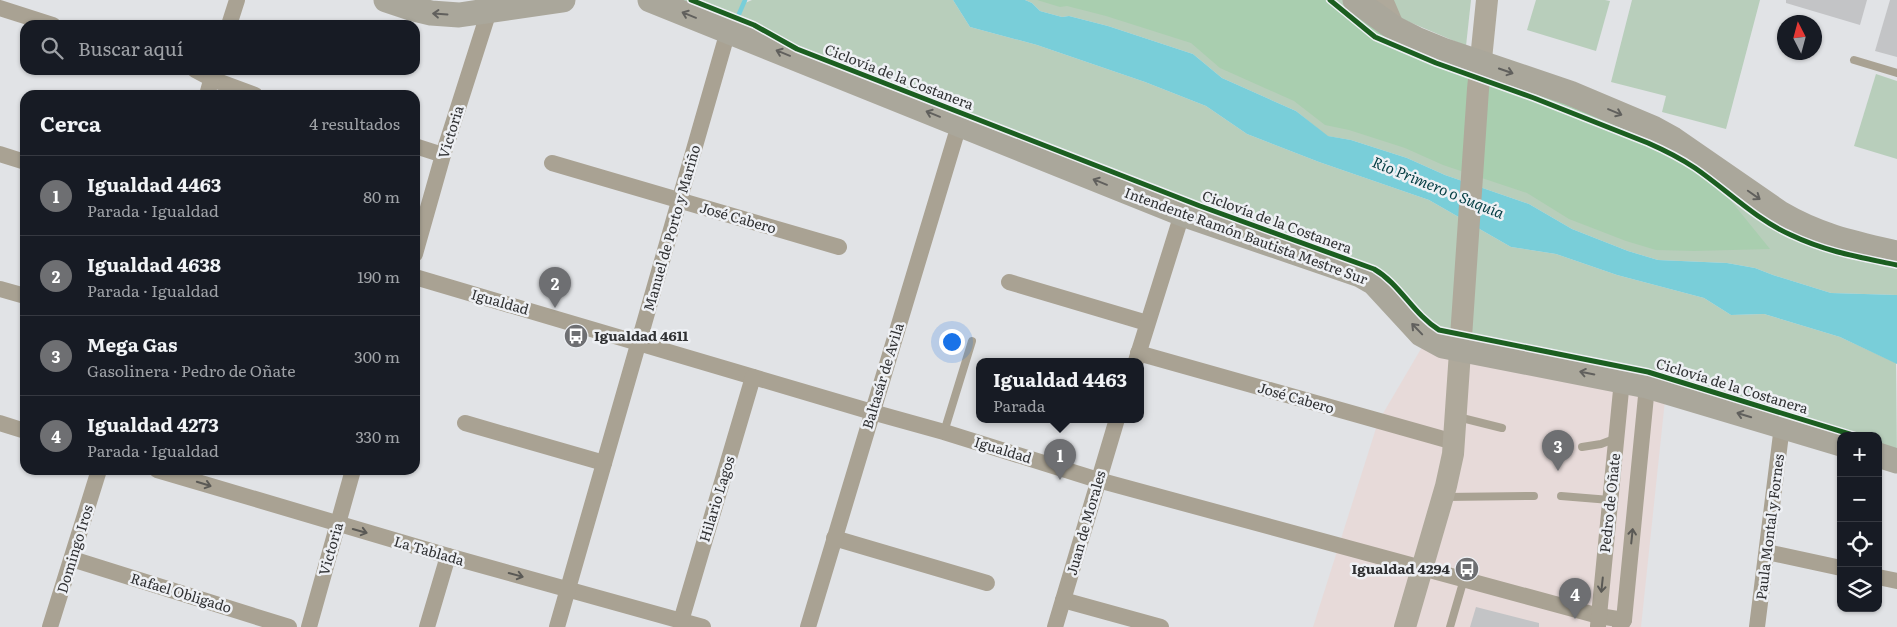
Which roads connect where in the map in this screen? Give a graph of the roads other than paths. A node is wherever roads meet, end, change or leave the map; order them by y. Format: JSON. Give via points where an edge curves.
{"nodes":[{"id":1,"x":236,"y":0,"type":"edge"},
{"id":2,"x":386,"y":0,"type":"edge"},
{"id":3,"x":563,"y":0,"type":"edge"},
{"id":4,"x":650,"y":0,"type":"edge"},
{"id":5,"x":1355,"y":0,"type":"edge"},
{"id":6,"x":1382,"y":0,"type":"edge"},
{"id":7,"x":1487,"y":0,"type":"edge"},
{"id":8,"x":0,"y":8,"type":"edge"},
{"id":9,"x":489,"y":10,"type":"junction"},
{"id":10,"x":37,"y":20,"type":"edge"},
{"id":11,"x":230,"y":20,"type":"edge"},
{"id":12,"x":1394,"y":28,"type":"junction"},
{"id":13,"x":728,"y":31,"type":"junction"},
{"id":14,"x":1854,"y":60,"type":"dead end"},
{"id":15,"x":1897,"y":73,"type":"edge"},
{"id":16,"x":213,"y":75,"type":"edge"},
{"id":17,"x":215,"y":75,"type":"edge"},
{"id":18,"x":208,"y":90,"type":"edge"},
{"id":19,"x":245,"y":90,"type":"edge"},
{"id":20,"x":959,"y":125,"type":"junction"},
{"id":21,"x":420,"y":148,"type":"edge"},
{"id":22,"x":0,"y":154,"type":"edge"},
{"id":23,"x":443,"y":155,"type":"junction"},
{"id":24,"x":20,"y":160,"type":"edge"},
{"id":25,"x":552,"y":163,"type":"dead end"},
{"id":26,"x":680,"y":200,"type":"junction"},
{"id":27,"x":1182,"y":214,"type":"junction"},
{"id":28,"x":420,"y":236,"type":"edge"},
{"id":29,"x":839,"y":247,"type":"dead end"},
{"id":30,"x":1897,"y":253,"type":"edge"},
{"id":31,"x":420,"y":278,"type":"edge"},
{"id":32,"x":1010,"y":282,"type":"dead end"},
{"id":33,"x":0,"y":289,"type":"edge"},
{"id":34,"x":20,"y":295,"type":"edge"},
{"id":35,"x":1147,"y":324,"type":"junction"},
{"id":36,"x":972,"y":341,"type":"dead end"},
{"id":37,"x":639,"y":343,"type":"junction"},
{"id":38,"x":1460,"y":350,"type":"junction"},
{"id":39,"x":1137,"y":357,"type":"edge"},
{"id":40,"x":1144,"y":359,"type":"edge"},
{"id":41,"x":753,"y":377,"type":"junction"},
{"id":42,"x":1622,"y":380,"type":"junction"},
{"id":43,"x":1647,"y":386,"type":"junction"},
{"id":44,"x":872,"y":412,"type":"junction"},
{"id":45,"x":1455,"y":416,"type":"junction"},
{"id":46,"x":465,"y":422,"type":"dead end"},
{"id":47,"x":0,"y":423,"type":"edge"},
{"id":48,"x":1117,"y":423,"type":"edge"},
{"id":49,"x":1782,"y":426,"type":"junction"},
{"id":50,"x":1502,"y":428,"type":"dead end"},
{"id":51,"x":20,"y":429,"type":"edge"},
{"id":52,"x":944,"y":432,"type":"junction"},
{"id":53,"x":1617,"y":438,"type":"junction"},
{"id":54,"x":1454,"y":442,"type":"junction"},
{"id":55,"x":1837,"y":443,"type":"edge"},
{"id":56,"x":1582,"y":447,"type":"dead end"},
{"id":57,"x":1882,"y":456,"type":"edge"},
{"id":58,"x":1897,"y":461,"type":"edge"},
{"id":59,"x":604,"y":463,"type":"junction"},
{"id":60,"x":97,"y":475,"type":"edge"},
{"id":61,"x":174,"y":475,"type":"edge"},
{"id":62,"x":352,"y":475,"type":"edge"},
{"id":63,"x":1098,"y":480,"type":"junction"},
{"id":64,"x":1534,"y":496,"type":"dead end"},
{"id":65,"x":1561,"y":496,"type":"dead end"},
{"id":66,"x":1443,"y":497,"type":"junction"},
{"id":67,"x":1610,"y":500,"type":"junction"},
{"id":68,"x":338,"y":524,"type":"junction"},
{"id":69,"x":834,"y":538,"type":"junction"},
{"id":70,"x":1767,"y":552,"type":"junction"},
{"id":71,"x":448,"y":556,"type":"junction"},
{"id":72,"x":72,"y":559,"type":"junction"},
{"id":73,"x":1423,"y":567,"type":"junction"},
{"id":74,"x":1837,"y":567,"type":"edge"},
{"id":75,"x":1882,"y":577,"type":"edge"},
{"id":76,"x":1464,"y":579,"type":"junction"},
{"id":77,"x":1897,"y":581,"type":"edge"},
{"id":78,"x":987,"y":583,"type":"dead end"},
{"id":79,"x":568,"y":589,"type":"junction"},
{"id":80,"x":1063,"y":600,"type":"junction"},
{"id":81,"x":681,"y":621,"type":"junction"},
{"id":82,"x":1598,"y":621,"type":"edge"},
{"id":83,"x":1622,"y":623,"type":"edge"},
{"id":84,"x":50,"y":627,"type":"edge"},
{"id":85,"x":290,"y":627,"type":"edge"},
{"id":86,"x":309,"y":627,"type":"edge"},
{"id":87,"x":428,"y":627,"type":"edge"},
{"id":88,"x":557,"y":627,"type":"edge"},
{"id":89,"x":703,"y":627,"type":"edge"},
{"id":90,"x":808,"y":627,"type":"edge"},
{"id":91,"x":1055,"y":627,"type":"edge"},
{"id":92,"x":1161,"y":627,"type":"edge"},
{"id":93,"x":1405,"y":627,"type":"edge"},
{"id":94,"x":1450,"y":627,"type":"edge"},
{"id":95,"x":1758,"y":627,"type":"edge"}],
"edges":[{"from":1,"to":11,"type":"street"},
{"from":9,"to":2,"type":"main road","one_way":true,"via":[[458,15],[432,13]]},
{"from":3,"to":9,"type":"main road"},
{"from":13,"to":4,"type":"main road","name":"Intendente Ramón Bautista Mestre Sur","one_way":true},
{"from":5,"to":12,"type":"main road"},
{"from":6,"to":12,"type":"main road"},
{"from":7,"to":38,"type":"main road"},
{"from":8,"to":10,"type":"street"},
{"from":9,"to":23,"type":"street","name":"Victoria"},
{"from":12,"to":30,"type":"main road","one_way":true,"via":[[1443,50],[1570,93],[1653,128],[1797,223],[1819,233]]},
{"from":20,"to":13,"type":"main road","name":"Intendente Ramón Bautista Mestre Sur","one_way":true},
{"from":13,"to":26,"type":"street","name":"Manuel de Porto y Mariño"},
{"from":14,"to":15,"type":"lane"},
{"from":16,"to":18,"type":"street"},
{"from":17,"to":19,"type":"street"},
{"from":27,"to":20,"type":"main road","name":"Intendente Ramón Bautista Mestre Sur","one_way":true},
{"from":20,"to":44,"type":"street","name":"Baltasár de Avila"},
{"from":21,"to":23,"type":"street"},
{"from":22,"to":24,"type":"street"},
{"from":23,"to":28,"type":"street","name":"Victoria"},
{"from":25,"to":26,"type":"street","name":"José Cabero"},
{"from":26,"to":29,"type":"street","name":"José Cabero"},
{"from":26,"to":37,"type":"street","name":"Manuel de Porto y Mariño"},
{"from":27,"to":35,"type":"street"},
{"from":38,"to":27,"type":"main road","name":"Intendente Ramón Bautista Mestre Sur","one_way":true,"via":[[1442,346],[1421,334],[1374,283],[1360,275]]},
{"from":31,"to":37,"type":"street","name":"Igualdad"},
{"from":32,"to":35,"type":"street"},
{"from":33,"to":34,"type":"street"},
{"from":35,"to":39,"type":"street"},
{"from":36,"to":52,"type":"lane"},
{"from":37,"to":41,"type":"street","name":"Igualdad"},
{"from":37,"to":59,"type":"street","name":"Manuel de Porto y Mariño"},
{"from":42,"to":38,"type":"main road","name":"Intendente Ramón Bautista Mestre Sur","one_way":true},
{"from":38,"to":45,"type":"main road"},
{"from":40,"to":54,"type":"street","name":"José Cabero"},
{"from":41,"to":44,"type":"street","name":"Igualdad"},
{"from":41,"to":81,"type":"street","name":"Hilario Lagos"},
{"from":42,"to":43,"type":"main road","name":"Intendente Ramón Bautista Mestre Sur"},
{"from":42,"to":53,"type":"street","name":"Pedro de Oñate"},
{"from":49,"to":43,"type":"main road","name":"Intendente Ramón Bautista Mestre Sur","one_way":true},
{"from":83,"to":43,"type":"street","name":"Pedro de Oñate","one_way":true},
{"from":44,"to":52,"type":"street","name":"Igualdad"},
{"from":44,"to":69,"type":"street","name":"Baltasár de Avila"},
{"from":45,"to":50,"type":"lane"},
{"from":45,"to":54,"type":"main road"},
{"from":46,"to":59,"type":"street"},
{"from":47,"to":51,"type":"street"},
{"from":48,"to":63,"type":"street","name":"Juan de Morales"},
{"from":49,"to":55,"type":"main road","name":"Intendente Ramón Bautista Mestre Sur"},
{"from":49,"to":70,"type":"street","name":"Paula Montal y Fornes"},
{"from":52,"to":63,"type":"street","name":"Igualdad"},
{"from":53,"to":56,"type":"lane"},
{"from":53,"to":67,"type":"street","name":"Pedro de Oñate"},
{"from":54,"to":66,"type":"main road"},
{"from":57,"to":58,"type":"main road"},
{"from":59,"to":79,"type":"street","name":"Manuel de Porto y Mariño"},
{"from":60,"to":72,"type":"street","name":"Domingo Iros"},
{"from":61,"to":68,"type":"street","name":"La Tablada","one_way":true},
{"from":62,"to":68,"type":"street","name":"Victoria"},
{"from":63,"to":73,"type":"street","name":"Igualdad"},
{"from":63,"to":80,"type":"street","name":"Juan de Morales"},
{"from":64,"to":66,"type":"lane"},
{"from":65,"to":67,"type":"lane"},
{"from":66,"to":73,"type":"main road"},
{"from":67,"to":82,"type":"street","name":"Pedro de Oñate","one_way":true},
{"from":68,"to":71,"type":"street","name":"La Tablada","one_way":true},
{"from":68,"to":86,"type":"street","name":"Victoria"},
{"from":69,"to":78,"type":"street"},
{"from":69,"to":90,"type":"street","name":"Baltasár de Avila"},
{"from":70,"to":74,"type":"street"},
{"from":70,"to":95,"type":"street","name":"Paula Montal y Fornes"},
{"from":71,"to":79,"type":"street","name":"La Tablada","one_way":true},
{"from":71,"to":87,"type":"street"},
{"from":72,"to":84,"type":"street","name":"Domingo Iros"},
{"from":72,"to":85,"type":"street","name":"Rafael Obligado"},
{"from":73,"to":76,"type":"street","name":"Igualdad"},
{"from":73,"to":93,"type":"main road"},
{"from":75,"to":77,"type":"street"},
{"from":76,"to":82,"type":"street","name":"Igualdad"},
{"from":76,"to":94,"type":"lane"},
{"from":79,"to":81,"type":"street","name":"La Tablada"},
{"from":79,"to":88,"type":"street","name":"Manuel de Porto y Mariño"},
{"from":80,"to":91,"type":"street","name":"Juan de Morales"},
{"from":80,"to":92,"type":"street"},
{"from":81,"to":89,"type":"street","name":"La Tablada"},
{"from":82,"to":83,"type":"street","name":"Igualdad"}]}
